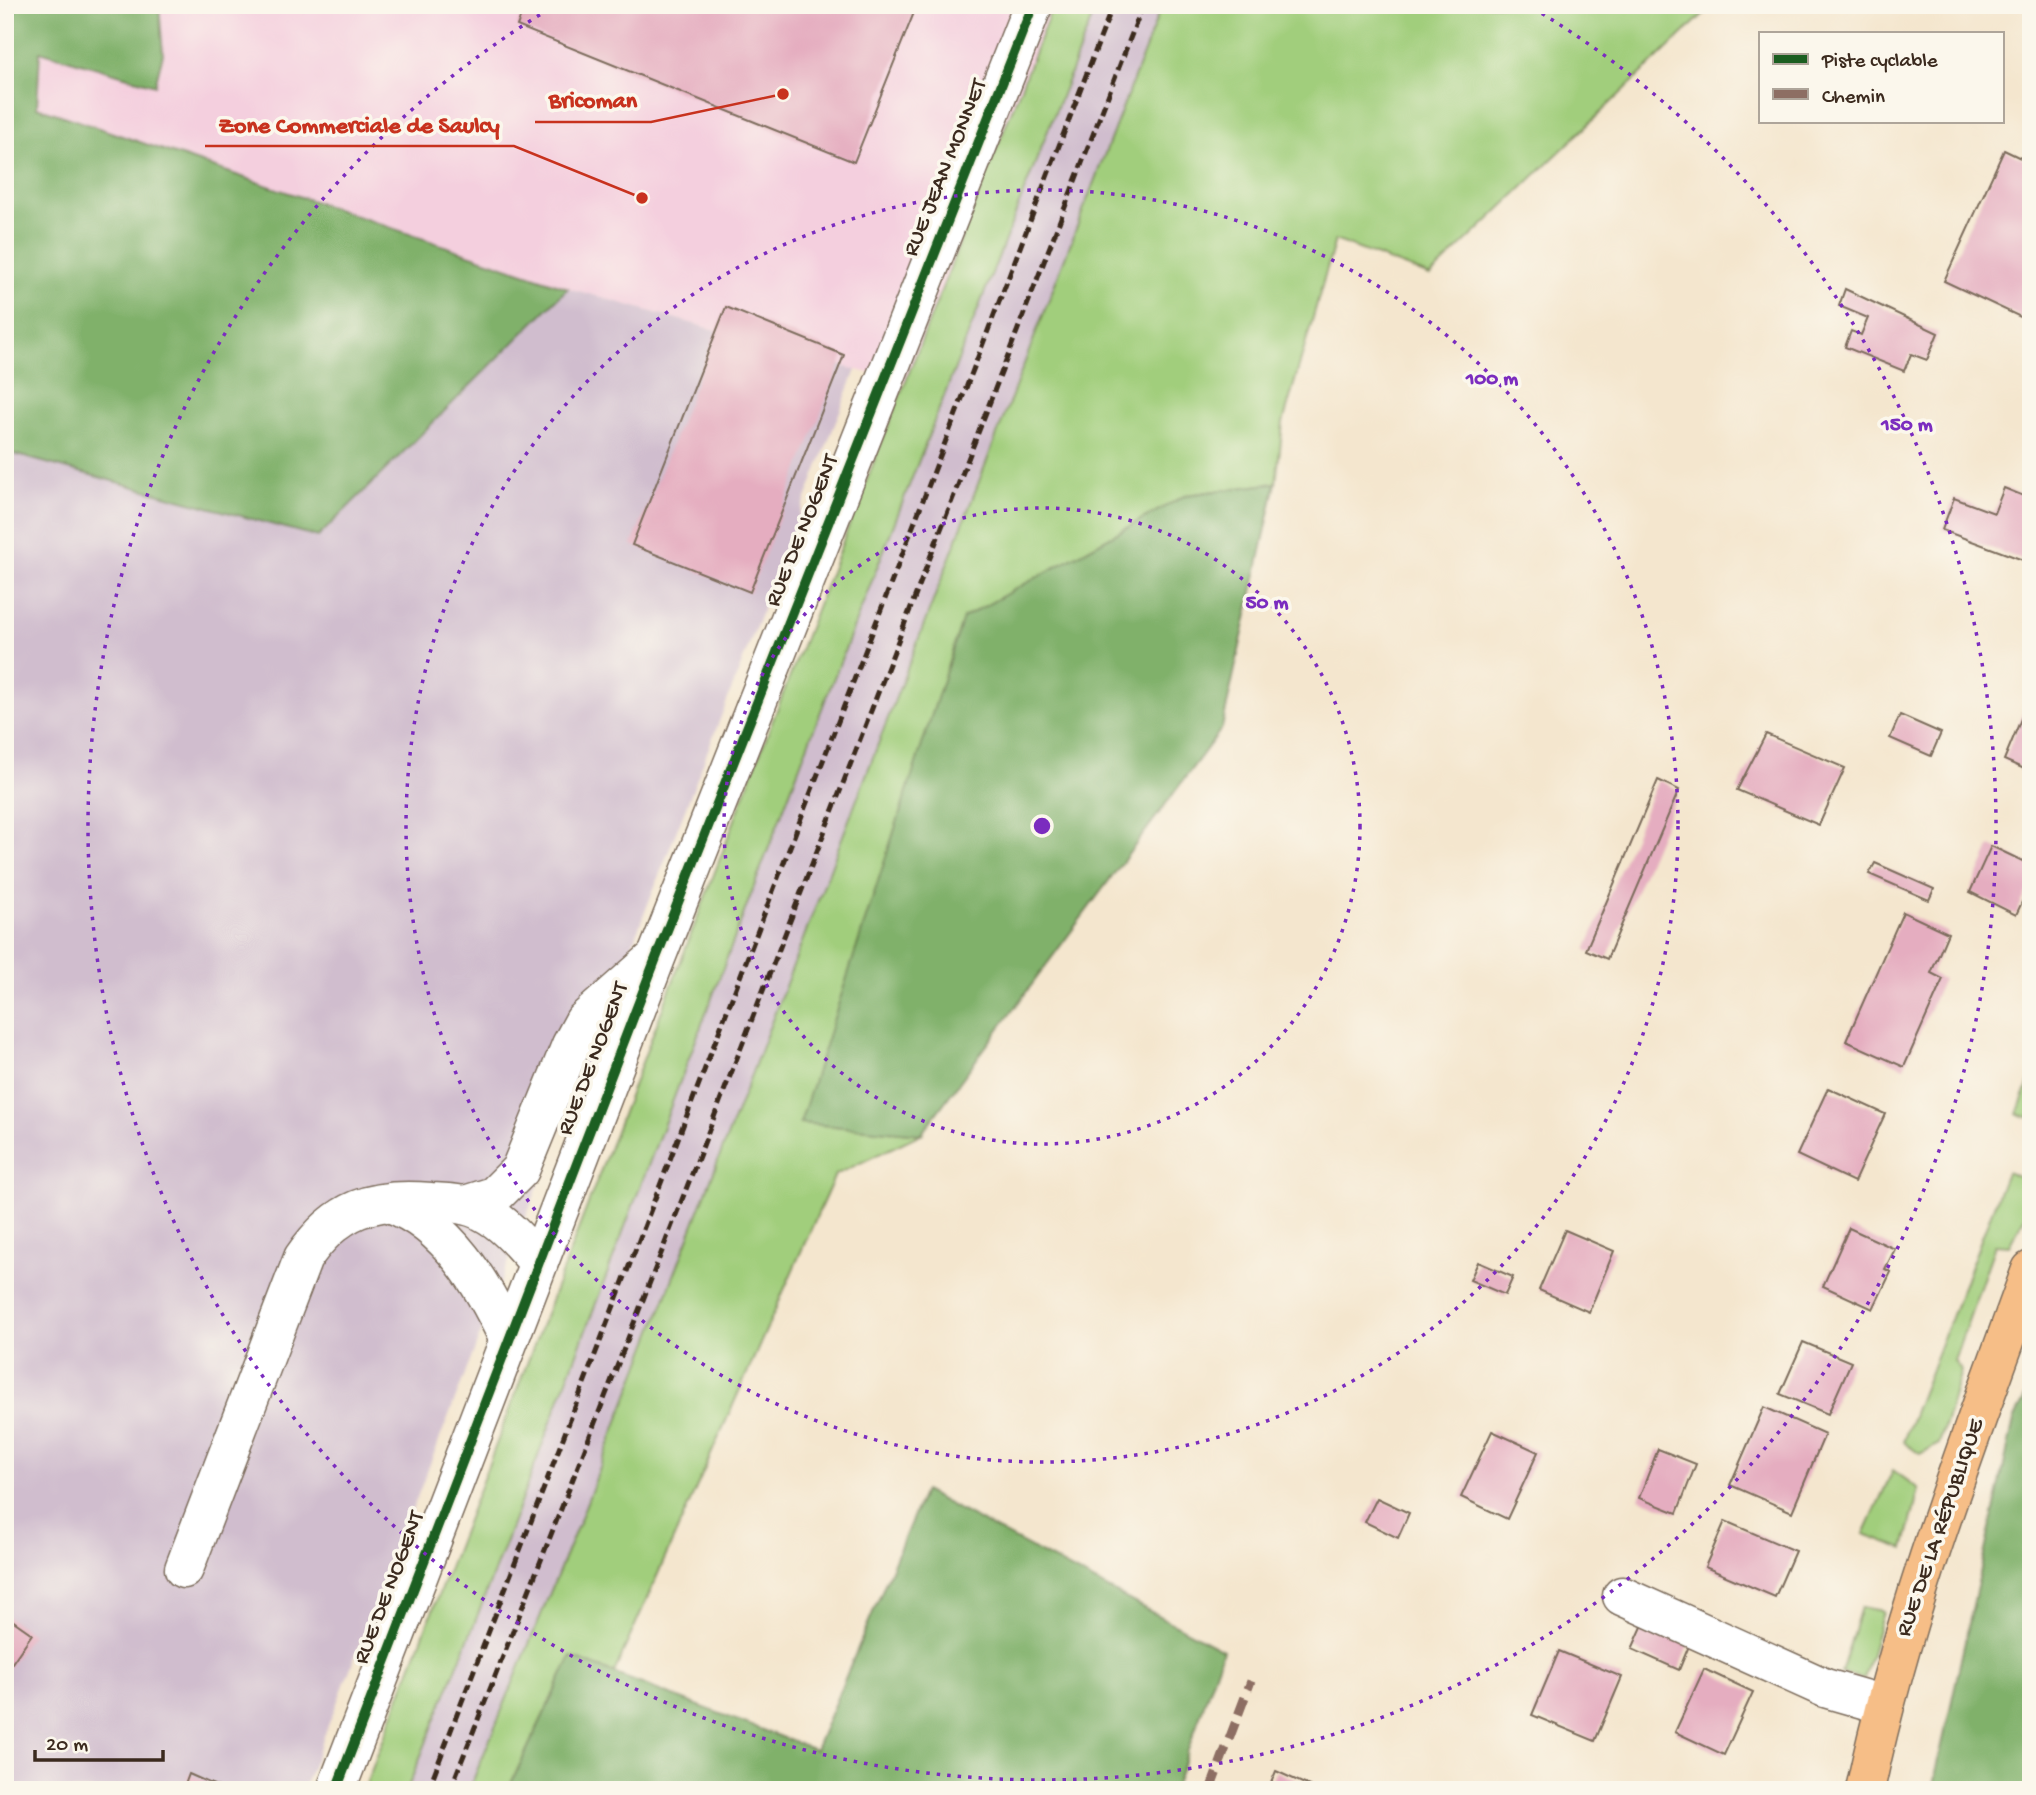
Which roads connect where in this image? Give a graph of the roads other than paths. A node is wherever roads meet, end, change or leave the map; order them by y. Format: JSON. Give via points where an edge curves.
{"nodes":[{"id":1,"x":1033,"y":5,"type":"edge"},
{"id":2,"x":899,"y":346,"type":"joint"},
{"id":3,"x":656,"y":958,"type":"junction"},
{"id":4,"x":384,"y":1201,"type":"junction"},
{"id":5,"x":465,"y":1205,"type":"junction"},
{"id":6,"x":538,"y":1262,"type":"junction"},
{"id":7,"x":2031,"y":1270,"type":"edge"},
{"id":8,"x":508,"y":1338,"type":"junction"},
{"id":9,"x":184,"y":1569,"type":"dead end"},
{"id":10,"x":1622,"y":1596,"type":"dead end"},
{"id":11,"x":1884,"y":1705,"type":"junction"},
{"id":12,"x":336,"y":1790,"type":"edge"},
{"id":13,"x":1865,"y":1790,"type":"edge"}],
"edges":[{"from":1,"to":2,"type":"street","name":"RUE JEAN MONNET"},
{"from":2,"to":3,"type":"street","name":"RUE DE NOGENT"},
{"from":3,"to":5,"type":"street","via":[[584,1021],[520,1170],[494,1196]]},
{"from":3,"to":6,"type":"street","name":"RUE DE NOGENT"},
{"from":4,"to":5,"type":"street"},
{"from":4,"to":8,"type":"street","via":[[424,1220],[442,1236],[475,1277]]},
{"from":4,"to":9,"type":"street","via":[[346,1213],[317,1237],[303,1258]]},
{"from":5,"to":6,"type":"street","via":[[496,1221]]},
{"from":6,"to":8,"type":"street","name":"RUE DE NOGENT"},
{"from":7,"to":11,"type":"main road","name":"RUE DE LA RÉPUBLIQUE","via":[[1924,1570]]},
{"from":8,"to":12,"type":"street","name":"RUE DE NOGENT"},
{"from":10,"to":11,"type":"street","via":[[1825,1688]]},
{"from":11,"to":13,"type":"main road","name":"RUE DE LA RÉPUBLIQUE"}]}
